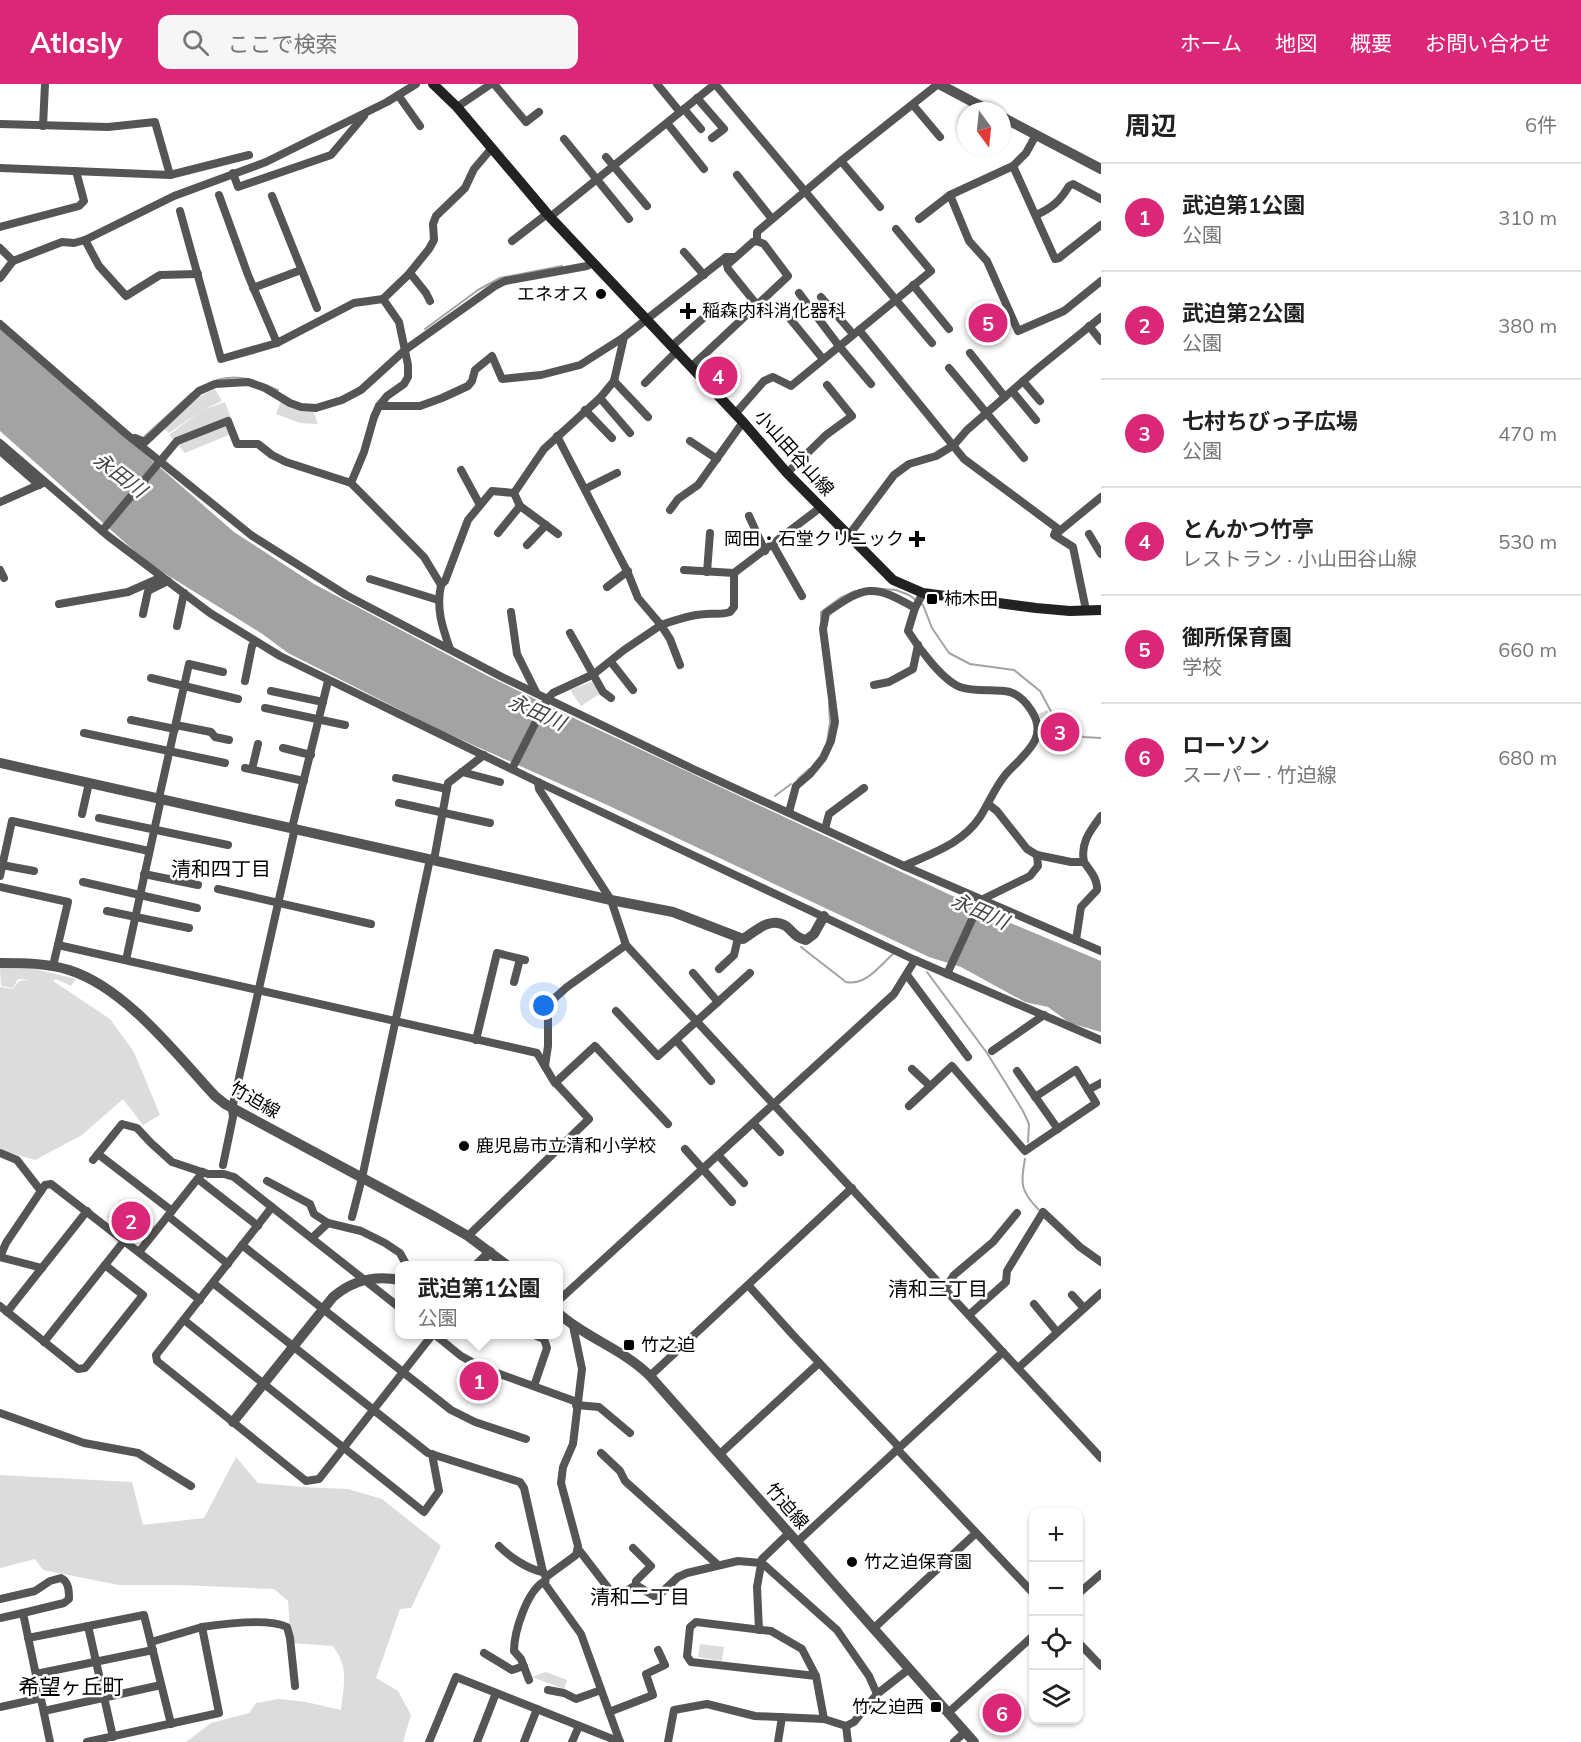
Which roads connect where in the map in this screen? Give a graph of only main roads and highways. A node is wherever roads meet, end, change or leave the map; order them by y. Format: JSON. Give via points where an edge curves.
{"nodes":[{"id":1,"x":433,"y":84,"type":"edge"},
{"id":2,"x":1101,"y":610,"type":"edge"}],
"edges":[{"from":1,"to":2,"type":"main road","name":"小山田谷山線","via":[[458,107],[549,216],[744,422],[787,473],[893,580],[922,595],[1070,611]]}]}
